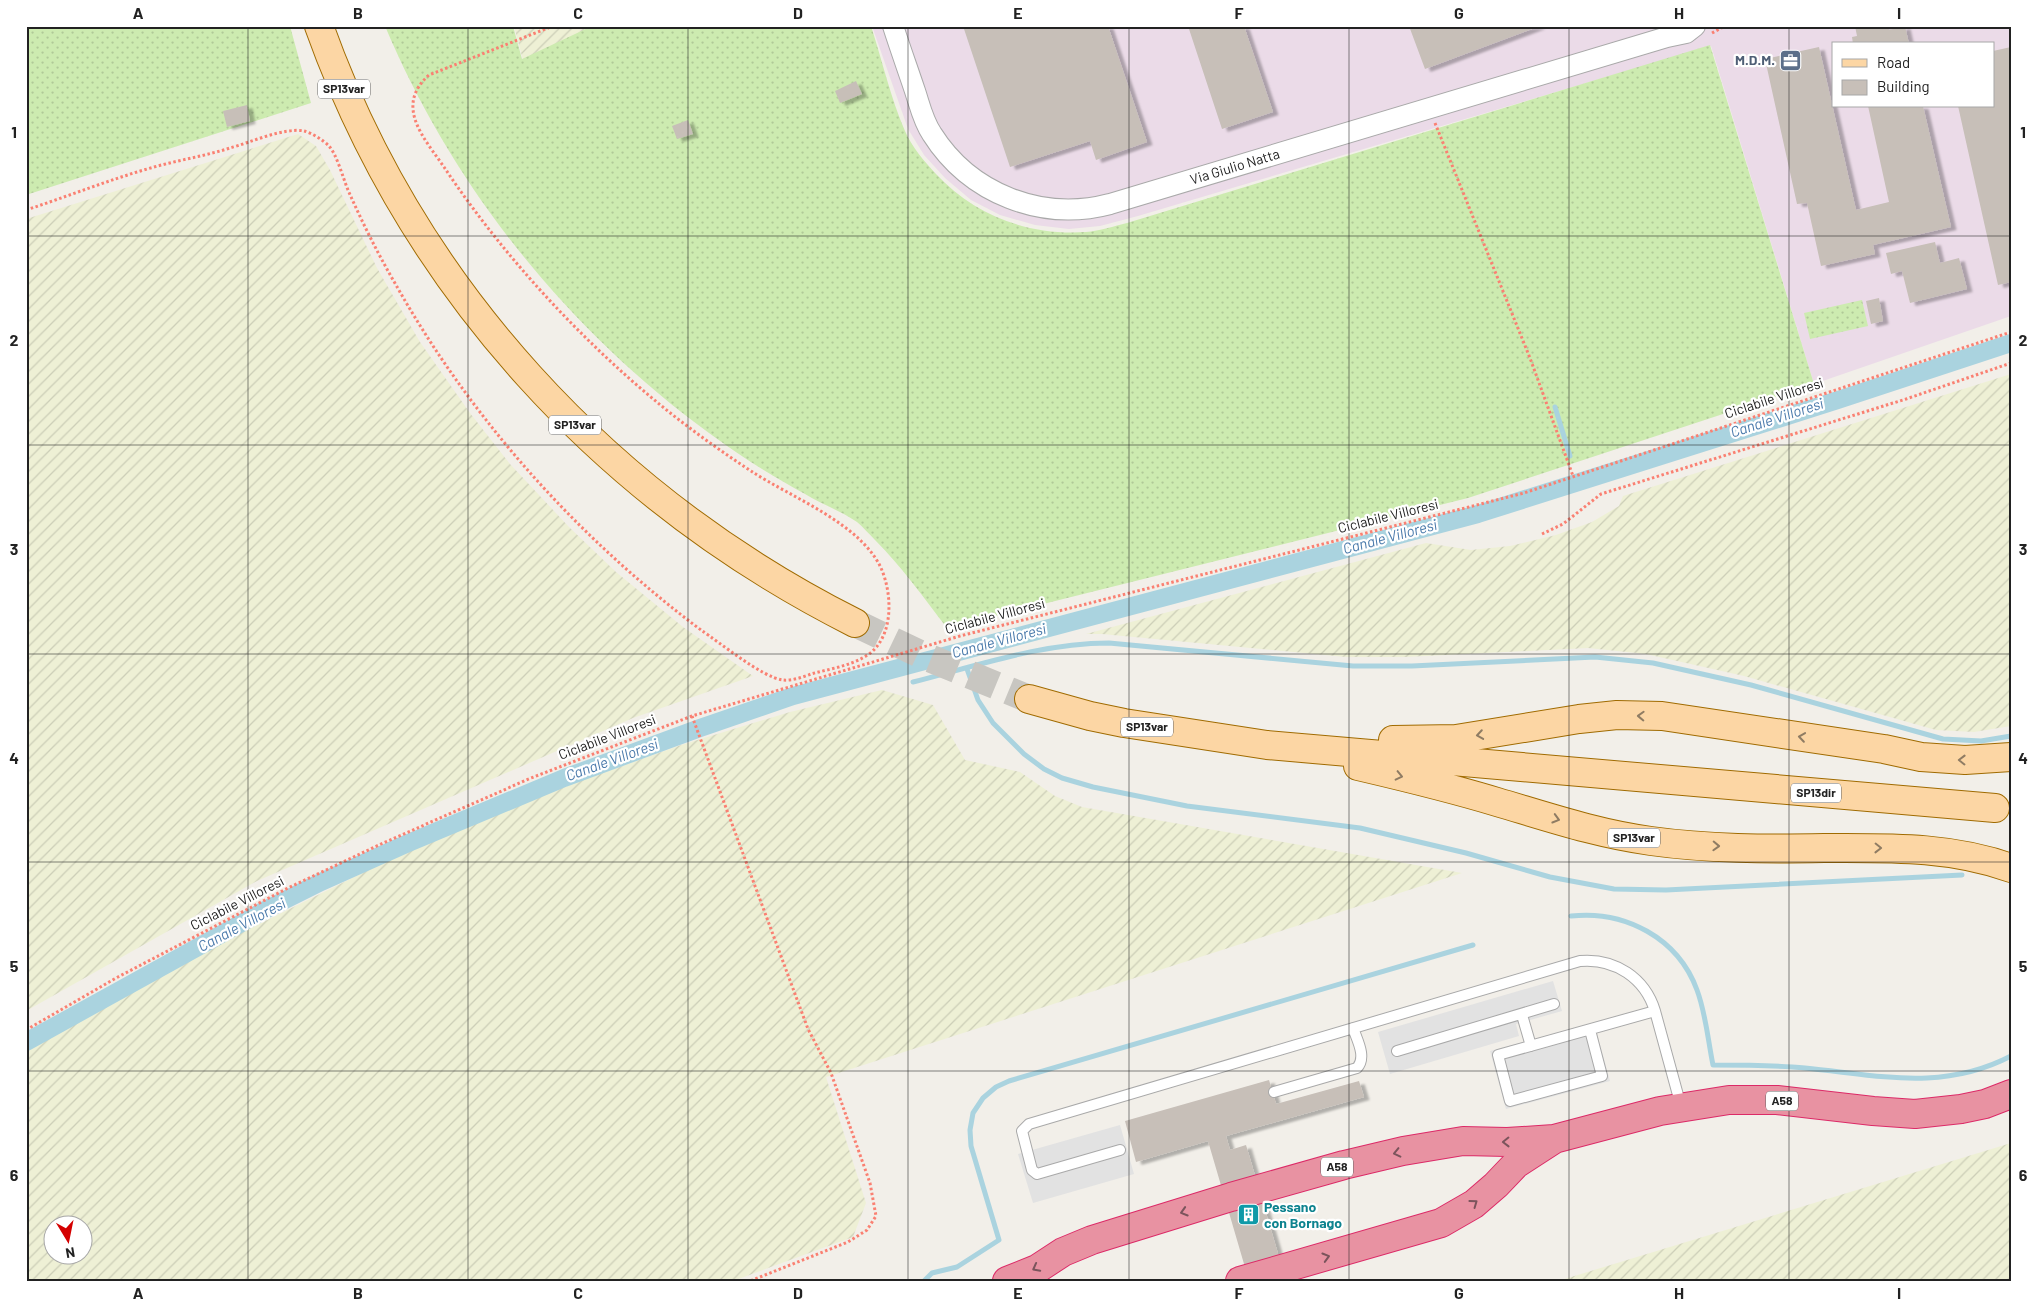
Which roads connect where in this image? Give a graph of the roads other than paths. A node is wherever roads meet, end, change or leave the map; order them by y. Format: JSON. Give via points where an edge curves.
{"nodes":[{"id":1,"x":320,"y":26,"type":"edge"},
{"id":2,"x":893,"y":26,"type":"edge"},
{"id":3,"x":1701,"y":31,"type":"edge"},
{"id":4,"x":1671,"y":32,"type":"edge"},
{"id":5,"x":854,"y":623,"type":"tunnel mouth"},
{"id":6,"x":1029,"y":699,"type":"tunnel mouth"},
{"id":7,"x":1267,"y":744,"type":"junction"},
{"id":8,"x":2011,"y":757,"type":"edge"},
{"id":9,"x":1638,"y":777,"type":"joint"},
{"id":10,"x":1995,"y":808,"type":"dead end"},
{"id":11,"x":2011,"y":868,"type":"edge"},
{"id":12,"x":1554,"y":1004,"type":"dead end"},
{"id":13,"x":1656,"y":1011,"type":"junction"},
{"id":14,"x":1522,"y":1014,"type":"junction"},
{"id":15,"x":1353,"y":1028,"type":"junction"},
{"id":16,"x":1590,"y":1030,"type":"junction"},
{"id":17,"x":1531,"y":1046,"type":"junction"},
{"id":18,"x":1397,"y":1050,"type":"dead end"},
{"id":19,"x":1274,"y":1092,"type":"dead end"},
{"id":20,"x":2011,"y":1094,"type":"edge"},
{"id":21,"x":1681,"y":1106,"type":"junction"},
{"id":22,"x":1554,"y":1139,"type":"junction"},
{"id":23,"x":1120,"y":1150,"type":"dead end"},
{"id":24,"x":1007,"y":1281,"type":"edge"},
{"id":25,"x":1240,"y":1281,"type":"edge"}],
"edges":[{"from":1,"to":5,"type":"main road","number":"SP13var","via":[[363,131],[413,222],[468,303],[539,388],[613,461],[678,514],[776,580]]},
{"from":2,"to":4,"type":"street","name":"Via Giulio Natta","via":[[925,122],[958,165],[981,184],[1007,198],[1038,207],[1069,210],[1110,204]]},
{"from":3,"to":4,"type":"street","name":"Via Giulio Natta","via":[[1679,36]]},
{"from":6,"to":7,"type":"main road","number":"SP13var","via":[[1124,723]]},
{"from":8,"to":7,"type":"main road","number":"SP13var","one_way":true,"via":[[1965,760],[1921,757],[1662,716],[1617,715],[1456,739]]},
{"from":7,"to":9,"type":"main road","number":"SP13var"},
{"from":7,"to":11,"type":"main road","number":"SP13var","one_way":true,"via":[[1454,789],[1614,835],[1650,841],[1747,847],[1914,848],[1962,854]]},
{"from":9,"to":10,"type":"main road","number":"SP13dir"},
{"from":12,"to":14,"type":"lane"},
{"from":13,"to":15,"type":"lane","via":[[1645,990],[1630,974],[1610,964],[1580,961]]},
{"from":13,"to":16,"type":"lane"},
{"from":13,"to":21,"type":"lane"},
{"from":14,"to":17,"type":"lane"},
{"from":14,"to":18,"type":"lane"},
{"from":15,"to":19,"type":"lane","via":[[1362,1057],[1359,1066]]},
{"from":15,"to":23,"type":"lane","via":[[1029,1124],[1022,1131],[1032,1170],[1037,1174]]},
{"from":16,"to":17,"type":"lane"},
{"from":16,"to":17,"type":"lane","via":[[1602,1076],[1510,1101],[1498,1055]]},
{"from":20,"to":21,"type":"highway","number":"A58","via":[[1985,1104],[1915,1114],[1763,1099]]},
{"from":21,"to":22,"type":"highway","number":"A58"},
{"from":22,"to":24,"type":"highway","number":"A58","one_way":true,"via":[[1444,1143],[1344,1165],[1085,1242],[1037,1269]]},
{"from":25,"to":22,"type":"highway","number":"A58","one_way":true,"via":[[1441,1223],[1482,1198],[1516,1164]]}]}
